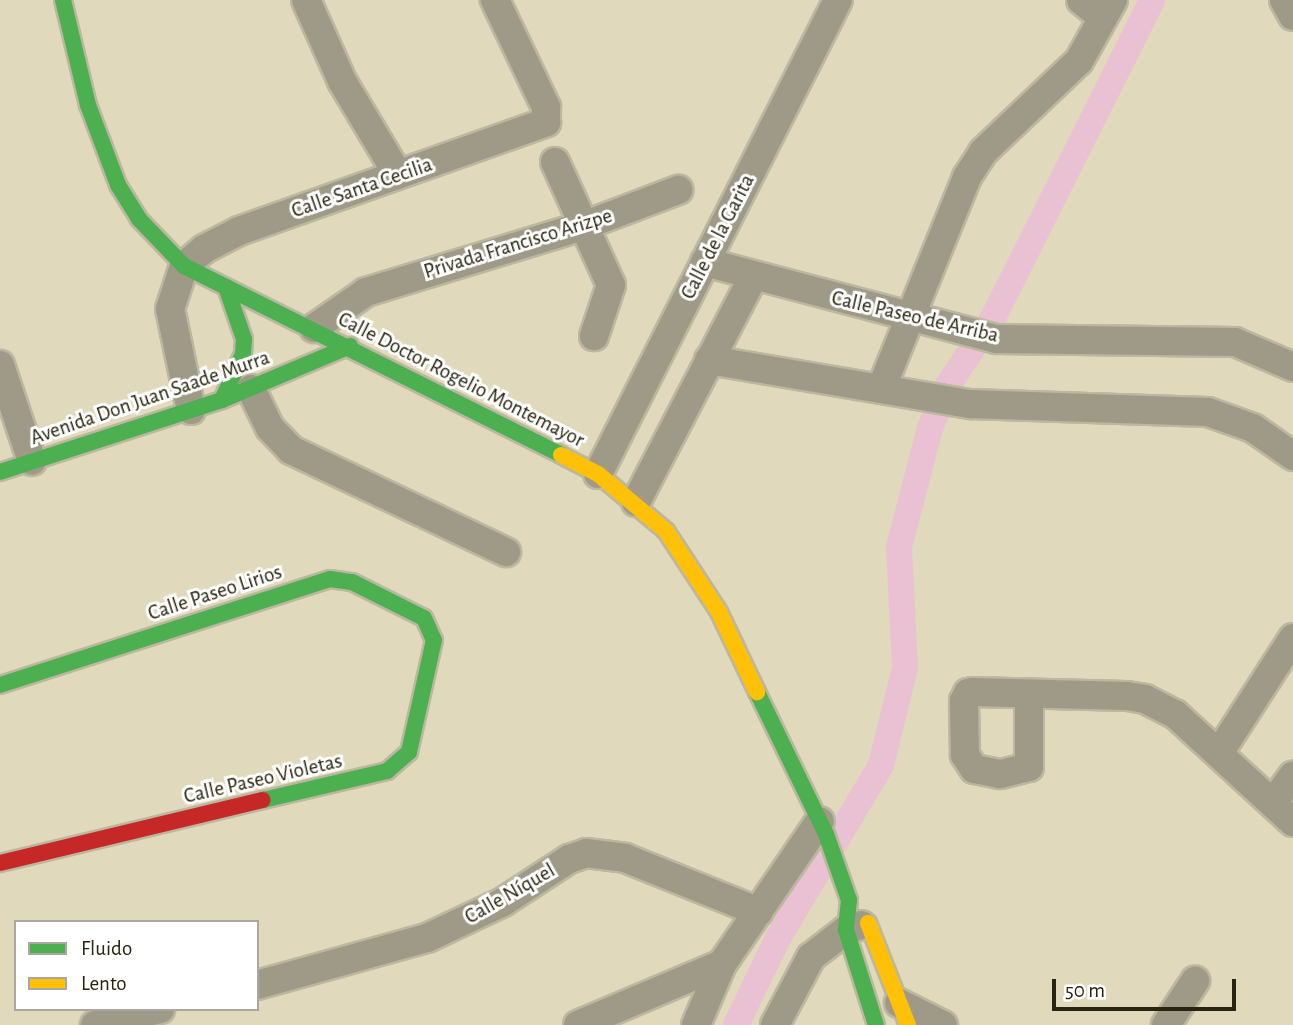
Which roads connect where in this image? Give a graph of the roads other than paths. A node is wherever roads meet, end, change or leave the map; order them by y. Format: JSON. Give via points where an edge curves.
{"nodes":[{"id":1,"x":63,"y":0,"type":"edge"},
{"id":2,"x":306,"y":0,"type":"edge"},
{"id":3,"x":495,"y":0,"type":"edge"},
{"id":4,"x":838,"y":0,"type":"edge"},
{"id":5,"x":1081,"y":0,"type":"edge"},
{"id":6,"x":1284,"y":0,"type":"edge"},
{"id":7,"x":1108,"y":9,"type":"edge"},
{"id":8,"x":1293,"y":16,"type":"edge"},
{"id":9,"x":555,"y":162,"type":"dead end"},
{"id":10,"x":398,"y":175,"type":"junction"},
{"id":11,"x":678,"y":190,"type":"dead end"},
{"id":12,"x":583,"y":226,"type":"junction"},
{"id":13,"x":705,"y":262,"type":"junction"},
{"id":14,"x":184,"y":266,"type":"junction"},
{"id":15,"x":753,"y":277,"type":"junction"},
{"id":16,"x":226,"y":287,"type":"junction"},
{"id":17,"x":356,"y":296,"type":"junction"},
{"id":18,"x":911,"y":319,"type":"junction"},
{"id":19,"x":314,"y":328,"type":"junction"},
{"id":20,"x":594,"y":336,"type":"dead end"},
{"id":21,"x":350,"y":346,"type":"junction"},
{"id":22,"x":709,"y":360,"type":"junction"},
{"id":23,"x":0,"y":365,"type":"edge"},
{"id":24,"x":1293,"y":367,"type":"edge"},
{"id":25,"x":251,"y":389,"type":"junction"},
{"id":26,"x":881,"y":389,"type":"junction"},
{"id":27,"x":222,"y":400,"type":"junction"},
{"id":28,"x":191,"y":410,"type":"junction"},
{"id":29,"x":1293,"y":456,"type":"edge"},
{"id":30,"x":32,"y":460,"type":"junction"},
{"id":31,"x":0,"y":472,"type":"edge"},
{"id":32,"x":598,"y":474,"type":"junction"},
{"id":33,"x":636,"y":502,"type":"junction"},
{"id":34,"x":506,"y":552,"type":"dead end"},
{"id":35,"x":433,"y":631,"type":"joint"},
{"id":36,"x":1293,"y":638,"type":"edge"},
{"id":37,"x":0,"y":685,"type":"edge"},
{"id":38,"x":1029,"y":694,"type":"junction"},
{"id":39,"x":1219,"y":753,"type":"junction"},
{"id":40,"x":1293,"y":775,"type":"edge"},
{"id":41,"x":1283,"y":813,"type":"edge"},
{"id":42,"x":823,"y":828,"type":"junction"},
{"id":43,"x":0,"y":863,"type":"edge"},
{"id":44,"x":759,"y":912,"type":"junction"},
{"id":45,"x":857,"y":927,"type":"junction"},
{"id":46,"x":722,"y":964,"type":"junction"},
{"id":47,"x":1195,"y":981,"type":"dead end"},
{"id":48,"x":259,"y":984,"type":"edge"},
{"id":49,"x":152,"y":1011,"type":"edge"},
{"id":50,"x":904,"y":1014,"type":"edge"},
{"id":51,"x":95,"y":1025,"type":"edge"},
{"id":52,"x":578,"y":1025,"type":"edge"},
{"id":53,"x":696,"y":1025,"type":"edge"},
{"id":54,"x":775,"y":1025,"type":"edge"},
{"id":55,"x":876,"y":1025,"type":"edge"},
{"id":56,"x":943,"y":1025,"type":"edge"},
{"id":57,"x":1166,"y":1025,"type":"edge"}],
"edges":[{"from":1,"to":14,"type":"street","name":"Calle Doctor Rogelio Montemayor","via":[[88,106],[118,185],[139,219]]},
{"from":2,"to":10,"type":"street","via":[[342,81]]},
{"from":3,"to":10,"type":"street","name":"Calle Santa Cecilia","via":[[546,107],[546,122]]},
{"from":4,"to":13,"type":"street","name":"Calle de la Garita"},
{"from":5,"to":7,"type":"street"},
{"from":6,"to":8,"type":"street"},
{"from":7,"to":18,"type":"street","via":[[1079,61],[984,152],[967,177]]},
{"from":9,"to":12,"type":"street"},
{"from":10,"to":14,"type":"street","name":"Calle Santa Cecilia","via":[[239,231],[204,249]]},
{"from":11,"to":12,"type":"street","name":"Privada Francisco Arizpe"},
{"from":12,"to":17,"type":"street","name":"Privada Francisco Arizpe"},
{"from":12,"to":20,"type":"street","via":[[611,285]]},
{"from":13,"to":15,"type":"street","name":"Calle Paseo de Arriba"},
{"from":13,"to":32,"type":"street","name":"Calle de la Garita"},
{"from":14,"to":16,"type":"street","name":"Calle Doctor Rogelio Montemayor"},
{"from":14,"to":28,"type":"street","via":[[170,309]]},
{"from":15,"to":18,"type":"street","name":"Calle Paseo de Arriba"},
{"from":15,"to":22,"type":"street"},
{"from":16,"to":19,"type":"street","name":"Calle Doctor Rogelio Montemayor"},
{"from":16,"to":27,"type":"street","via":[[244,339],[243,355]]},
{"from":17,"to":19,"type":"street","name":"Privada Francisco Arizpe"},
{"from":17,"to":21,"type":"street"},
{"from":18,"to":24,"type":"street","name":"Calle Paseo de Arriba","via":[[996,339],[1235,342]]},
{"from":18,"to":26,"type":"street"},
{"from":19,"to":21,"type":"street","name":"Calle Doctor Rogelio Montemayor"},
{"from":21,"to":25,"type":"street","name":"Avenida Don Juan Saade Murra"},
{"from":21,"to":32,"type":"street","name":"Calle Doctor Rogelio Montemayor"},
{"from":22,"to":26,"type":"street"},
{"from":22,"to":33,"type":"street"},
{"from":23,"to":30,"type":"street"},
{"from":25,"to":27,"type":"street","name":"Avenida Don Juan Saade Murra"},
{"from":25,"to":34,"type":"street","via":[[270,428],[291,450]]},
{"from":26,"to":29,"type":"street","via":[[970,404],[1208,412],[1253,428]]},
{"from":27,"to":28,"type":"street","name":"Avenida Don Juan Saade Murra"},
{"from":28,"to":30,"type":"street","name":"Avenida Don Juan Saade Murra"},
{"from":30,"to":31,"type":"street","name":"Avenida Don Juan Saade Murra"},
{"from":32,"to":33,"type":"street","name":"Calle Doctor Rogelio Montemayor"},
{"from":33,"to":42,"type":"street","name":"Calle Doctor Rogelio Montemayor","via":[[666,531],[719,612]]},
{"from":35,"to":37,"type":"street","name":"Calle Paseo Lirios","via":[[424,618],[352,582],[330,579]]},
{"from":35,"to":43,"type":"street","name":"Calle Paseo Violetas","via":[[416,732],[399,765]]},
{"from":36,"to":39,"type":"street"},
{"from":38,"to":38,"type":"street","via":[[965,696],[968,763],[982,772],[1000,774],[1029,767]]},
{"from":38,"to":39,"type":"street","via":[[1145,699],[1175,714]]},
{"from":39,"to":41,"type":"street"},
{"from":40,"to":41,"type":"street"},
{"from":42,"to":44,"type":"street"},
{"from":42,"to":45,"type":"street","name":"Calle Doctor Rogelio Montemayor"},
{"from":44,"to":46,"type":"street"},
{"from":44,"to":48,"type":"street","name":"Calle Níquel","via":[[625,858],[586,853],[503,902],[427,938]]},
{"from":45,"to":50,"type":"street"},
{"from":45,"to":54,"type":"street","via":[[811,957]]},
{"from":45,"to":55,"type":"street"},
{"from":46,"to":52,"type":"street"},
{"from":46,"to":53,"type":"street"},
{"from":47,"to":57,"type":"street"},
{"from":49,"to":51,"type":"street"},
{"from":50,"to":56,"type":"street"}]}
